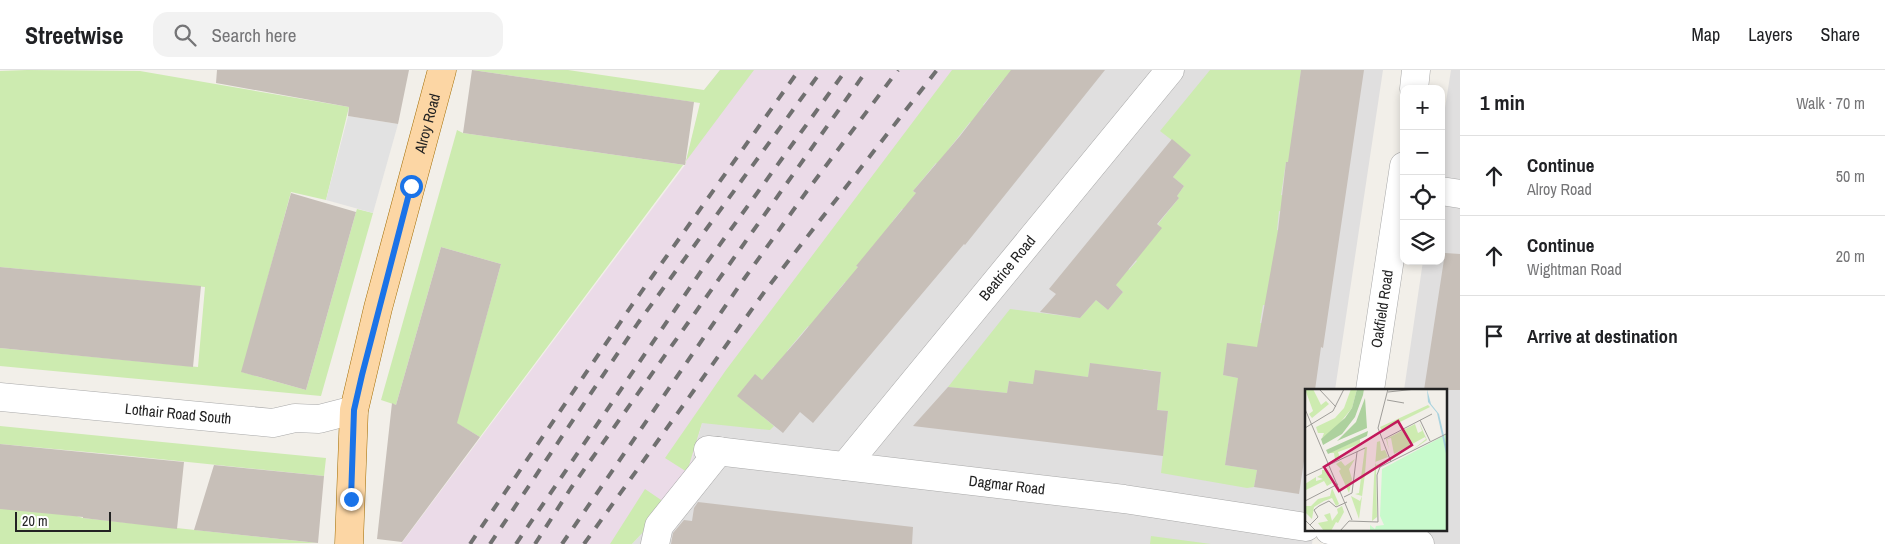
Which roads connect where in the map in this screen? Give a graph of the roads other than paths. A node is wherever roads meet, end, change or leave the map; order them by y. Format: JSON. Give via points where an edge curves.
{"nodes":[{"id":1,"x":442,"y":70,"type":"edge"},
{"id":2,"x":1170,"y":70,"type":"edge"},
{"id":3,"x":1416,"y":70,"type":"edge"},
{"id":4,"x":1414,"y":85,"type":"edge"},
{"id":5,"x":1445,"y":192,"type":"edge"},
{"id":6,"x":1460,"y":194,"type":"edge"},
{"id":7,"x":1400,"y":198,"type":"edge"},
{"id":8,"x":1370,"y":389,"type":"edge"},
{"id":9,"x":0,"y":397,"type":"edge"},
{"id":10,"x":354,"y":410,"type":"junction"},
{"id":11,"x":845,"y":466,"type":"junction"},
{"id":12,"x":1305,"y":527,"type":"edge"},
{"id":13,"x":1344,"y":534,"type":"edge"},
{"id":14,"x":349,"y":541,"type":"edge"},
{"id":15,"x":655,"y":544,"type":"edge"},
{"id":16,"x":1420,"y":544,"type":"edge"}],
"edges":[{"from":1,"to":10,"type":"main road","name":"Alroy Road"},
{"from":2,"to":11,"type":"street","name":"Beatrice Road"},
{"from":3,"to":4,"type":"street"},
{"from":5,"to":6,"type":"street"},
{"from":7,"to":8,"type":"street","name":"Oakfield Road"},
{"from":9,"to":10,"type":"street","name":"Lothair Road South","via":[[273,423],[295,418],[319,419]]},
{"from":10,"to":14,"type":"main road","name":"Alroy Road"},
{"from":11,"to":12,"type":"street","name":"Dagmar Road","via":[[1124,499]]},
{"from":11,"to":15,"type":"street","name":"Dagmar Road","via":[[714,450],[659,526]]},
{"from":13,"to":16,"type":"street"}]}
